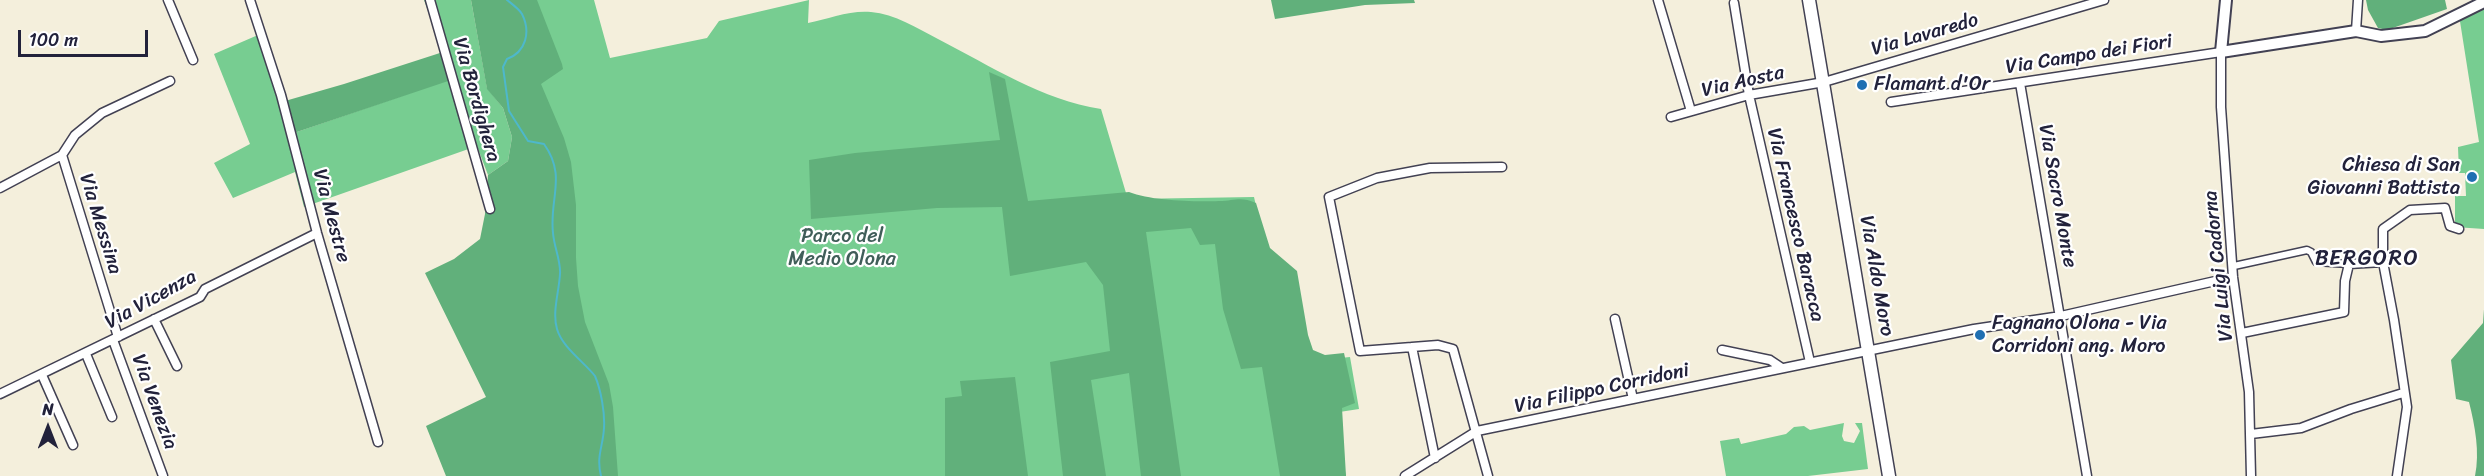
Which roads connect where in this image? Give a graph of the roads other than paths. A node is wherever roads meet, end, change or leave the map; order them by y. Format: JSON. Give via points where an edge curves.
{"nodes":[{"id":1,"x":168,"y":0,"type":"edge"},
{"id":2,"x":250,"y":0,"type":"edge"},
{"id":3,"x":430,"y":0,"type":"edge"},
{"id":4,"x":1658,"y":0,"type":"edge"},
{"id":5,"x":1809,"y":0,"type":"edge"},
{"id":6,"x":2104,"y":0,"type":"edge"},
{"id":7,"x":2226,"y":0,"type":"edge"},
{"id":8,"x":2358,"y":0,"type":"edge"},
{"id":9,"x":2484,"y":2,"type":"edge"},
{"id":10,"x":1734,"y":3,"type":"dead end"},
{"id":11,"x":2356,"y":31,"type":"junction"},
{"id":12,"x":2221,"y":52,"type":"junction"},
{"id":13,"x":193,"y":60,"type":"dead end"},
{"id":14,"x":170,"y":81,"type":"dead end"},
{"id":15,"x":1824,"y":82,"type":"junction"},
{"id":16,"x":2020,"y":83,"type":"junction"},
{"id":17,"x":1749,"y":95,"type":"junction"},
{"id":18,"x":1891,"y":102,"type":"dead end"},
{"id":19,"x":1691,"y":111,"type":"junction"},
{"id":20,"x":1671,"y":117,"type":"dead end"},
{"id":21,"x":62,"y":154,"type":"junction"},
{"id":22,"x":1502,"y":167,"type":"dead end"},
{"id":23,"x":0,"y":188,"type":"edge"},
{"id":24,"x":490,"y":209,"type":"dead end"},
{"id":25,"x":2459,"y":229,"type":"dead end"},
{"id":26,"x":317,"y":233,"type":"junction"},
{"id":27,"x":2383,"y":262,"type":"junction"},
{"id":28,"x":2349,"y":264,"type":"junction"},
{"id":29,"x":2234,"y":266,"type":"junction"},
{"id":30,"x":2233,"y":277,"type":"junction"},
{"id":31,"x":2061,"y":316,"type":"junction"},
{"id":32,"x":154,"y":319,"type":"junction"},
{"id":33,"x":1615,"y":319,"type":"dead end"},
{"id":34,"x":2242,"y":333,"type":"junction"},
{"id":35,"x":116,"y":339,"type":"junction"},
{"id":36,"x":1412,"y":347,"type":"junction"},
{"id":37,"x":1722,"y":350,"type":"dead end"},
{"id":38,"x":1869,"y":351,"type":"junction"},
{"id":39,"x":86,"y":354,"type":"junction"},
{"id":40,"x":1810,"y":362,"type":"junction"},
{"id":41,"x":177,"y":366,"type":"dead end"},
{"id":42,"x":1782,"y":368,"type":"junction"},
{"id":43,"x":42,"y":375,"type":"junction"},
{"id":44,"x":2403,"y":393,"type":"junction"},
{"id":45,"x":0,"y":394,"type":"edge"},
{"id":46,"x":1633,"y":399,"type":"junction"},
{"id":47,"x":112,"y":417,"type":"dead end"},
{"id":48,"x":1477,"y":432,"type":"junction"},
{"id":49,"x":2250,"y":434,"type":"junction"},
{"id":50,"x":378,"y":442,"type":"dead end"},
{"id":51,"x":73,"y":445,"type":"dead end"},
{"id":52,"x":1435,"y":458,"type":"junction"},
{"id":53,"x":2086,"y":473,"type":"edge"},
{"id":54,"x":163,"y":476,"type":"edge"},
{"id":55,"x":1405,"y":476,"type":"edge"},
{"id":56,"x":1488,"y":476,"type":"edge"},
{"id":57,"x":1889,"y":476,"type":"edge"},
{"id":58,"x":2252,"y":476,"type":"edge"},
{"id":59,"x":2397,"y":476,"type":"edge"}],
"edges":[{"from":1,"to":13,"type":"street"},
{"from":2,"to":26,"type":"street","name":"Via Mestre","via":[[281,95]]},
{"from":3,"to":24,"type":"street","name":"Via Bordighera"},
{"from":4,"to":19,"type":"street"},
{"from":5,"to":15,"type":"main road","name":"Via Aldo Moro"},
{"from":6,"to":15,"type":"street","name":"Via Lavaredo"},
{"from":7,"to":12,"type":"street"},
{"from":8,"to":11,"type":"street"},
{"from":9,"to":11,"type":"street","via":[[2425,31],[2381,36]]},
{"from":10,"to":17,"type":"street","name":"Via Francesco Baracca"},
{"from":11,"to":12,"type":"street"},
{"from":12,"to":16,"type":"street","name":"Via Campo dei Fiori"},
{"from":12,"to":29,"type":"street","name":"Via Luigi Cadorna","via":[[2221,108]]},
{"from":14,"to":21,"type":"street","via":[[102,112],[75,135]]},
{"from":15,"to":17,"type":"street","name":"Via Aosta"},
{"from":15,"to":38,"type":"main road","name":"Via Aldo Moro"},
{"from":16,"to":18,"type":"street","name":"Via Campo dei Fiori"},
{"from":16,"to":31,"type":"street","name":"Via Sacro Monte"},
{"from":17,"to":19,"type":"street","name":"Via Aosta"},
{"from":17,"to":40,"type":"street","name":"Via Francesco Baracca"},
{"from":19,"to":20,"type":"street","name":"Via Aosta"},
{"from":21,"to":23,"type":"street"},
{"from":21,"to":35,"type":"street","name":"Via Messina"},
{"from":22,"to":36,"type":"street","via":[[1430,168],[1377,178],[1329,197],[1360,351]]},
{"from":25,"to":27,"type":"street","via":[[2450,226],[2445,208],[2410,210],[2384,228]]},
{"from":26,"to":32,"type":"street","name":"Via Vicenza"},
{"from":26,"to":50,"type":"street","name":"Via Mestre"},
{"from":27,"to":28,"type":"street"},
{"from":27,"to":44,"type":"street"},
{"from":28,"to":29,"type":"street","via":[[2316,262],[2307,250]]},
{"from":28,"to":34,"type":"street","via":[[2344,312]]},
{"from":29,"to":30,"type":"street","name":"Via Luigi Cadorna"},
{"from":30,"to":31,"type":"street","name":"Via Filippo Corridoni"},
{"from":30,"to":34,"type":"street","name":"Via Luigi Cadorna"},
{"from":31,"to":38,"type":"street","name":"Via Filippo Corridoni"},
{"from":31,"to":53,"type":"street","name":"Via Sacro Monte"},
{"from":32,"to":35,"type":"street","name":"Via Vicenza"},
{"from":32,"to":41,"type":"street"},
{"from":33,"to":46,"type":"street"},
{"from":34,"to":49,"type":"street","name":"Via Luigi Cadorna"},
{"from":35,"to":39,"type":"street","name":"Via Vicenza"},
{"from":35,"to":54,"type":"street","name":"Via Venezia"},
{"from":36,"to":48,"type":"street","via":[[1438,345],[1453,349]]},
{"from":36,"to":52,"type":"street"},
{"from":37,"to":42,"type":"street","via":[[1770,360]]},
{"from":38,"to":40,"type":"street","name":"Via Filippo Corridoni"},
{"from":38,"to":57,"type":"main road","name":"Via Aldo Moro"},
{"from":39,"to":43,"type":"street","name":"Via Vicenza"},
{"from":39,"to":47,"type":"street"},
{"from":40,"to":42,"type":"street","name":"Via Filippo Corridoni"},
{"from":42,"to":46,"type":"street","name":"Via Filippo Corridoni"},
{"from":43,"to":45,"type":"street","name":"Via Vicenza"},
{"from":43,"to":51,"type":"street"},
{"from":44,"to":49,"type":"street","via":[[2301,428]]},
{"from":44,"to":59,"type":"street","via":[[2407,407]]},
{"from":46,"to":48,"type":"street","name":"Via Filippo Corridoni"},
{"from":48,"to":52,"type":"street","name":"Via Filippo Corridoni"},
{"from":48,"to":56,"type":"street"},
{"from":49,"to":58,"type":"street","name":"Via Luigi Cadorna"},
{"from":52,"to":55,"type":"street","name":"Via Filippo Corridoni"}]}
